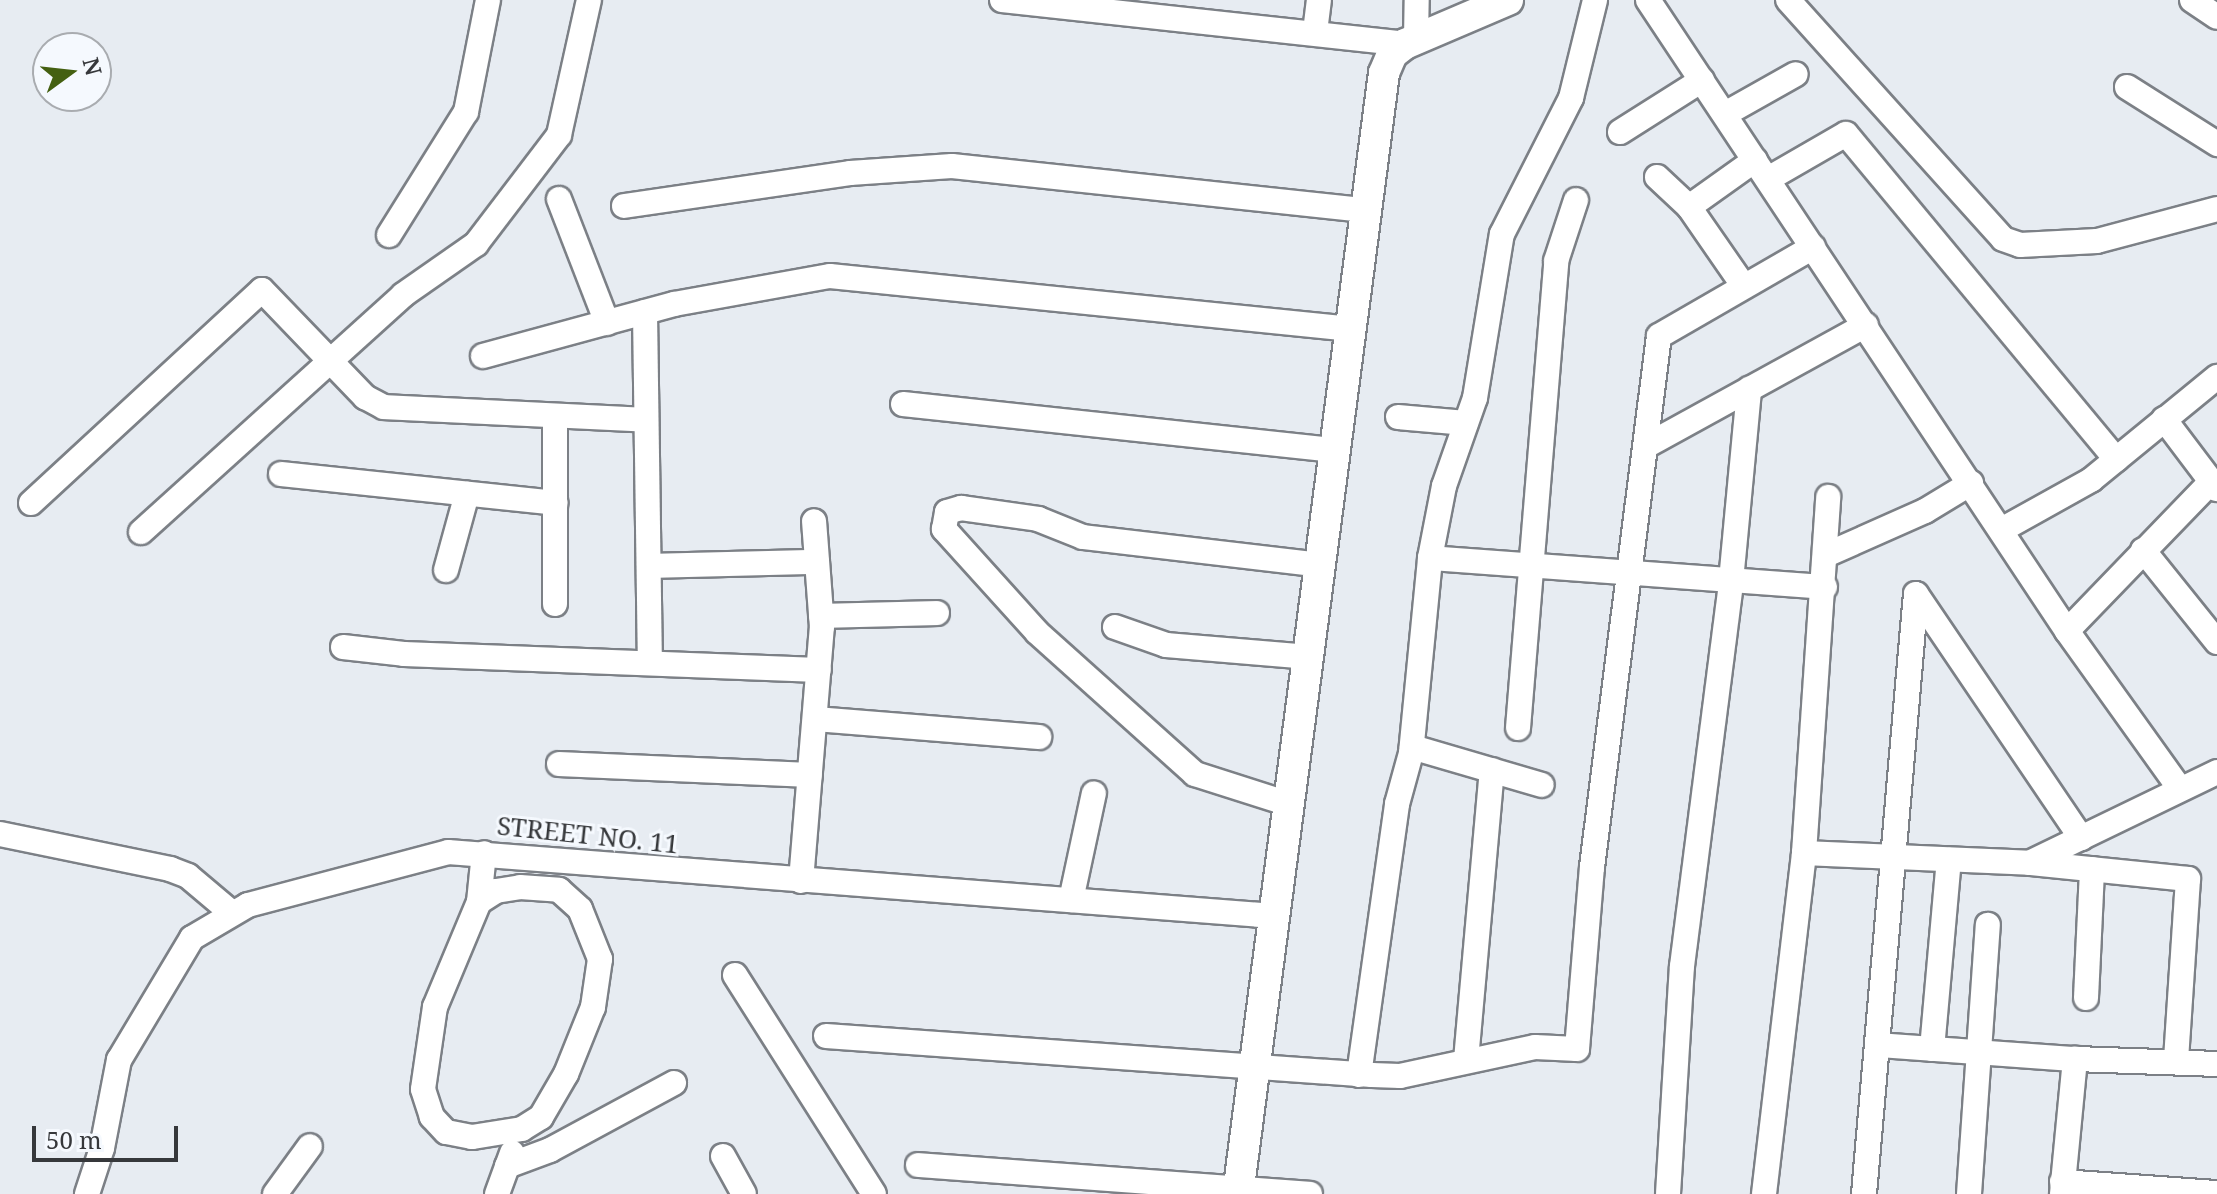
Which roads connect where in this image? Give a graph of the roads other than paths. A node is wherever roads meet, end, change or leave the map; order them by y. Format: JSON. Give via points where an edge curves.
{"nodes":[{"id":1,"x":488,"y":0,"type":"edge"},
{"id":2,"x":589,"y":0,"type":"edge"},
{"id":3,"x":1002,"y":0,"type":"edge"},
{"id":4,"x":1319,"y":0,"type":"edge"},
{"id":5,"x":1417,"y":0,"type":"edge"},
{"id":6,"x":1508,"y":0,"type":"edge"},
{"id":7,"x":1595,"y":0,"type":"edge"},
{"id":8,"x":1648,"y":0,"type":"edge"},
{"id":9,"x":1788,"y":0,"type":"edge"},
{"id":10,"x":1141,"y":7,"type":"edge"},
{"id":11,"x":1315,"y":32,"type":"junction"},
{"id":12,"x":1410,"y":41,"type":"junction"},
{"id":13,"x":1796,"y":74,"type":"dead end"},
{"id":14,"x":1702,"y":80,"type":"junction"},
{"id":15,"x":2127,"y":87,"type":"dead end"},
{"id":16,"x":1725,"y":114,"type":"junction"},
{"id":17,"x":1620,"y":132,"type":"dead end"},
{"id":18,"x":2217,"y":144,"type":"edge"},
{"id":19,"x":1762,"y":170,"type":"junction"},
{"id":20,"x":1657,"y":177,"type":"dead end"},
{"id":21,"x":559,"y":199,"type":"dead end"},
{"id":22,"x":1576,"y":200,"type":"dead end"},
{"id":23,"x":624,"y":206,"type":"dead end"},
{"id":24,"x":1689,"y":207,"type":"junction"},
{"id":25,"x":2217,"y":209,"type":"edge"},
{"id":26,"x":1367,"y":210,"type":"junction"},
{"id":27,"x":389,"y":235,"type":"dead end"},
{"id":28,"x":1813,"y":247,"type":"junction"},
{"id":29,"x":1743,"y":285,"type":"junction"},
{"id":30,"x":645,"y":312,"type":"junction"},
{"id":31,"x":607,"y":323,"type":"junction"},
{"id":32,"x":1866,"y":325,"type":"junction"},
{"id":33,"x":1351,"y":329,"type":"junction"},
{"id":34,"x":483,"y":356,"type":"dead end"},
{"id":35,"x":332,"y":364,"type":"junction"},
{"id":36,"x":2217,"y":377,"type":"edge"},
{"id":37,"x":1749,"y":389,"type":"junction"},
{"id":38,"x":903,"y":404,"type":"dead end"},
{"id":39,"x":555,"y":416,"type":"junction"},
{"id":40,"x":1398,"y":417,"type":"dead end"},
{"id":41,"x":2164,"y":419,"type":"junction"},
{"id":42,"x":646,"y":420,"type":"junction"},
{"id":43,"x":1466,"y":423,"type":"junction"},
{"id":44,"x":1646,"y":446,"type":"junction"},
{"id":45,"x":1335,"y":450,"type":"junction"},
{"id":46,"x":2116,"y":459,"type":"junction"},
{"id":47,"x":281,"y":474,"type":"dead end"},
{"id":48,"x":1971,"y":483,"type":"junction"},
{"id":49,"x":2214,"y":485,"type":"edge"},
{"id":50,"x":467,"y":494,"type":"junction"},
{"id":51,"x":1828,"y":497,"type":"dead end"},
{"id":52,"x":31,"y":503,"type":"dead end"},
{"id":53,"x":555,"y":503,"type":"junction"},
{"id":54,"x":814,"y":521,"type":"dead end"},
{"id":55,"x":2003,"y":529,"type":"junction"},
{"id":56,"x":141,"y":532,"type":"dead end"},
{"id":57,"x":2143,"y":550,"type":"junction"},
{"id":58,"x":1828,"y":554,"type":"junction"},
{"id":59,"x":1430,"y":558,"type":"junction"},
{"id":60,"x":817,"y":562,"type":"junction"},
{"id":61,"x":1321,"y":565,"type":"junction"},
{"id":62,"x":649,"y":566,"type":"junction"},
{"id":63,"x":1530,"y":566,"type":"junction"},
{"id":64,"x":446,"y":570,"type":"dead end"},
{"id":65,"x":1628,"y":574,"type":"junction"},
{"id":66,"x":1731,"y":581,"type":"junction"},
{"id":67,"x":1825,"y":587,"type":"junction"},
{"id":68,"x":555,"y":604,"type":"dead end"},
{"id":69,"x":937,"y":613,"type":"dead end"},
{"id":70,"x":821,"y":616,"type":"junction"},
{"id":71,"x":1115,"y":627,"type":"dead end"},
{"id":72,"x":2067,"y":631,"type":"junction"},
{"id":73,"x":2217,"y":642,"type":"edge"},
{"id":74,"x":343,"y":647,"type":"dead end"},
{"id":75,"x":1309,"y":657,"type":"junction"},
{"id":76,"x":650,"y":662,"type":"junction"},
{"id":77,"x":819,"y":670,"type":"junction"},
{"id":78,"x":815,"y":719,"type":"junction"},
{"id":79,"x":1518,"y":728,"type":"dead end"},
{"id":80,"x":1039,"y":737,"type":"dead end"},
{"id":81,"x":1412,"y":747,"type":"junction"},
{"id":82,"x":559,"y":764,"type":"dead end"},
{"id":83,"x":1492,"y":770,"type":"junction"},
{"id":84,"x":2217,"y":772,"type":"edge"},
{"id":85,"x":810,"y":775,"type":"junction"},
{"id":86,"x":1542,"y":785,"type":"dead end"},
{"id":87,"x":2180,"y":789,"type":"junction"},
{"id":88,"x":1094,"y":793,"type":"dead end"},
{"id":89,"x":1289,"y":804,"type":"junction"},
{"id":90,"x":0,"y":834,"type":"edge"},
{"id":91,"x":2081,"y":838,"type":"junction"},
{"id":92,"x":484,"y":853,"type":"junction"},
{"id":93,"x":1804,"y":853,"type":"junction"},
{"id":94,"x":1895,"y":858,"type":"junction"},
{"id":95,"x":1949,"y":860,"type":"junction"},
{"id":96,"x":2029,"y":863,"type":"junction"},
{"id":97,"x":2092,"y":869,"type":"junction"},
{"id":98,"x":801,"y":881,"type":"junction"},
{"id":99,"x":1071,"y":900,"type":"junction"},
{"id":100,"x":479,"y":902,"type":"junction"},
{"id":101,"x":232,"y":913,"type":"junction"},
{"id":102,"x":1274,"y":916,"type":"junction"},
{"id":103,"x":1988,"y":925,"type":"dead end"},
{"id":104,"x":735,"y":975,"type":"dead end"},
{"id":105,"x":2086,"y":998,"type":"dead end"},
{"id":106,"x":826,"y":1036,"type":"dead end"},
{"id":107,"x":1878,"y":1045,"type":"junction"},
{"id":108,"x":1932,"y":1049,"type":"junction"},
{"id":109,"x":1980,"y":1052,"type":"junction"},
{"id":110,"x":2075,"y":1059,"type":"junction"},
{"id":111,"x":1466,"y":1060,"type":"junction"},
{"id":112,"x":2176,"y":1062,"type":"junction"},
{"id":113,"x":2217,"y":1064,"type":"edge"},
{"id":114,"x":1254,"y":1067,"type":"junction"},
{"id":115,"x":1359,"y":1075,"type":"junction"},
{"id":116,"x":674,"y":1083,"type":"dead end"},
{"id":117,"x":522,"y":1129,"type":"junction"},
{"id":118,"x":310,"y":1146,"type":"dead end"},
{"id":119,"x":723,"y":1156,"type":"dead end"},
{"id":120,"x":918,"y":1165,"type":"dead end"},
{"id":121,"x":507,"y":1166,"type":"junction"},
{"id":122,"x":2062,"y":1188,"type":"edge"},
{"id":123,"x":1238,"y":1192,"type":"edge"},
{"id":124,"x":2217,"y":1193,"type":"edge"},
{"id":125,"x":87,"y":1194,"type":"edge"},
{"id":126,"x":275,"y":1194,"type":"edge"},
{"id":127,"x":497,"y":1194,"type":"edge"},
{"id":128,"x":744,"y":1194,"type":"edge"},
{"id":129,"x":874,"y":1194,"type":"edge"},
{"id":130,"x":1310,"y":1194,"type":"edge"},
{"id":131,"x":1668,"y":1194,"type":"edge"},
{"id":132,"x":1764,"y":1194,"type":"edge"},
{"id":133,"x":1864,"y":1194,"type":"edge"},
{"id":134,"x":1969,"y":1194,"type":"edge"}],
"edges":[{"from":1,"to":27,"type":"street","via":[[466,112]]},
{"from":2,"to":35,"type":"street","via":[[559,135],[476,244],[403,295]]},
{"from":3,"to":10,"type":"street"},
{"from":4,"to":11,"type":"street"},
{"from":5,"to":12,"type":"street"},
{"from":6,"to":12,"type":"street"},
{"from":7,"to":43,"type":"street","via":[[1571,98],[1502,234]]},
{"from":8,"to":14,"type":"street"},
{"from":9,"to":25,"type":"street","via":[[2003,239],[2020,245],[2097,241]]},
{"from":10,"to":11,"type":"street"},
{"from":11,"to":12,"type":"street"},
{"from":12,"to":26,"type":"street","via":[[1392,54],[1384,73]]},
{"from":13,"to":16,"type":"street"},
{"from":14,"to":16,"type":"street"},
{"from":14,"to":17,"type":"street"},
{"from":15,"to":18,"type":"street"},
{"from":16,"to":19,"type":"street"},
{"from":19,"to":24,"type":"street"},
{"from":19,"to":28,"type":"street"},
{"from":19,"to":46,"type":"street","via":[[1846,134]]},
{"from":20,"to":24,"type":"street"},
{"from":21,"to":31,"type":"street"},
{"from":22,"to":63,"type":"street","via":[[1556,261]]},
{"from":23,"to":26,"type":"street","via":[[850,173],[952,166]]},
{"from":24,"to":29,"type":"street"},
{"from":26,"to":33,"type":"street"},
{"from":28,"to":29,"type":"street"},
{"from":28,"to":32,"type":"street"},
{"from":29,"to":44,"type":"street","via":[[1659,336]]},
{"from":30,"to":31,"type":"street"},
{"from":30,"to":33,"type":"street","via":[[830,276]]},
{"from":30,"to":42,"type":"street"},
{"from":31,"to":34,"type":"street"},
{"from":32,"to":37,"type":"street"},
{"from":32,"to":48,"type":"street"},
{"from":33,"to":45,"type":"street"},
{"from":35,"to":39,"type":"street","via":[[365,397],[384,407]]},
{"from":35,"to":52,"type":"street","via":[[262,290]]},
{"from":35,"to":56,"type":"street"},
{"from":36,"to":41,"type":"street"},
{"from":37,"to":44,"type":"street"},
{"from":37,"to":66,"type":"street"},
{"from":38,"to":45,"type":"street"},
{"from":39,"to":42,"type":"street"},
{"from":39,"to":53,"type":"street"},
{"from":40,"to":43,"type":"street"},
{"from":41,"to":46,"type":"street"},
{"from":41,"to":49,"type":"street"},
{"from":42,"to":62,"type":"street"},
{"from":43,"to":59,"type":"street","via":[[1444,486]]},
{"from":44,"to":65,"type":"street"},
{"from":45,"to":61,"type":"street"},
{"from":46,"to":55,"type":"street","via":[[2091,480]]},
{"from":47,"to":50,"type":"street"},
{"from":48,"to":55,"type":"street"},
{"from":48,"to":58,"type":"street","via":[[1925,511]]},
{"from":49,"to":57,"type":"street"},
{"from":50,"to":53,"type":"street"},
{"from":50,"to":64,"type":"street"},
{"from":51,"to":58,"type":"street"},
{"from":53,"to":68,"type":"street"},
{"from":54,"to":60,"type":"street"},
{"from":55,"to":72,"type":"street"},
{"from":57,"to":72,"type":"street"},
{"from":57,"to":73,"type":"street"},
{"from":58,"to":67,"type":"street"},
{"from":59,"to":63,"type":"street"},
{"from":59,"to":81,"type":"street"},
{"from":60,"to":62,"type":"street"},
{"from":60,"to":70,"type":"street"},
{"from":61,"to":75,"type":"street"},
{"from":61,"to":89,"type":"street","via":[[1083,537],[1038,519],[961,508],[947,512],[944,529],[1037,632],[1195,774]]},
{"from":62,"to":76,"type":"street"},
{"from":63,"to":65,"type":"street"},
{"from":63,"to":79,"type":"street"},
{"from":65,"to":66,"type":"street"},
{"from":65,"to":111,"type":"street","via":[[1592,867],[1579,1045],[1517,1049]]},
{"from":66,"to":67,"type":"street"},
{"from":66,"to":131,"type":"street","via":[[1682,966]]},
{"from":67,"to":93,"type":"street"},
{"from":69,"to":70,"type":"street"},
{"from":70,"to":77,"type":"street"},
{"from":71,"to":75,"type":"street","via":[[1166,645]]},
{"from":72,"to":87,"type":"street"},
{"from":74,"to":76,"type":"street","via":[[404,654]]},
{"from":75,"to":89,"type":"street"},
{"from":76,"to":77,"type":"street"},
{"from":77,"to":78,"type":"street"},
{"from":78,"to":80,"type":"street"},
{"from":78,"to":85,"type":"street"},
{"from":81,"to":83,"type":"street"},
{"from":81,"to":115,"type":"street","via":[[1397,804]]},
{"from":82,"to":85,"type":"street"},
{"from":83,"to":86,"type":"street"},
{"from":83,"to":111,"type":"street"},
{"from":84,"to":87,"type":"street"},
{"from":85,"to":98,"type":"street"},
{"from":87,"to":91,"type":"street"},
{"from":88,"to":99,"type":"street"},
{"from":89,"to":102,"type":"street"},
{"from":90,"to":101,"type":"street","via":[[170,869],[188,876]]},
{"from":91,"to":94,"type":"street","via":[[1916,594]]},
{"from":91,"to":96,"type":"street"},
{"from":92,"to":98,"type":"street","name":"STREET NO. 11"},
{"from":92,"to":100,"type":"street"},
{"from":92,"to":101,"type":"street","name":"STREET NO. 11","via":[[448,852]]},
{"from":93,"to":94,"type":"street"},
{"from":93,"to":132,"type":"street"},
{"from":94,"to":95,"type":"street"},
{"from":94,"to":107,"type":"street"},
{"from":95,"to":96,"type":"street"},
{"from":95,"to":108,"type":"street"},
{"from":96,"to":97,"type":"street"},
{"from":97,"to":105,"type":"street"},
{"from":97,"to":112,"type":"street","via":[[2188,879]]},
{"from":98,"to":99,"type":"street","name":"STREET NO. 11"},
{"from":99,"to":102,"type":"street","name":"STREET NO. 11"},
{"from":100,"to":117,"type":"street","via":[[435,1007],[423,1089],[432,1117],[446,1132],[472,1137]]},
{"from":100,"to":117,"type":"street","via":[[496,891],[520,887],[559,890],[580,909],[600,959],[593,1007],[566,1074],[541,1117]]},
{"from":101,"to":125,"type":"street","name":"STREET NO. 11","via":[[183,948],[119,1060]]},
{"from":102,"to":114,"type":"street"},
{"from":103,"to":109,"type":"street"},
{"from":104,"to":129,"type":"street"},
{"from":106,"to":114,"type":"street"},
{"from":107,"to":108,"type":"street"},
{"from":107,"to":133,"type":"street"},
{"from":108,"to":109,"type":"street"},
{"from":109,"to":110,"type":"street"},
{"from":109,"to":134,"type":"street"},
{"from":110,"to":112,"type":"street"},
{"from":110,"to":122,"type":"street"},
{"from":111,"to":115,"type":"street","via":[[1400,1076]]},
{"from":112,"to":113,"type":"street"},
{"from":114,"to":115,"type":"street"},
{"from":114,"to":123,"type":"street"},
{"from":116,"to":121,"type":"street","via":[[550,1150]]},
{"from":117,"to":121,"type":"street"},
{"from":118,"to":126,"type":"street"},
{"from":119,"to":128,"type":"street"},
{"from":120,"to":123,"type":"street"},
{"from":121,"to":127,"type":"street"},
{"from":122,"to":124,"type":"street"},
{"from":123,"to":130,"type":"street"}]}
